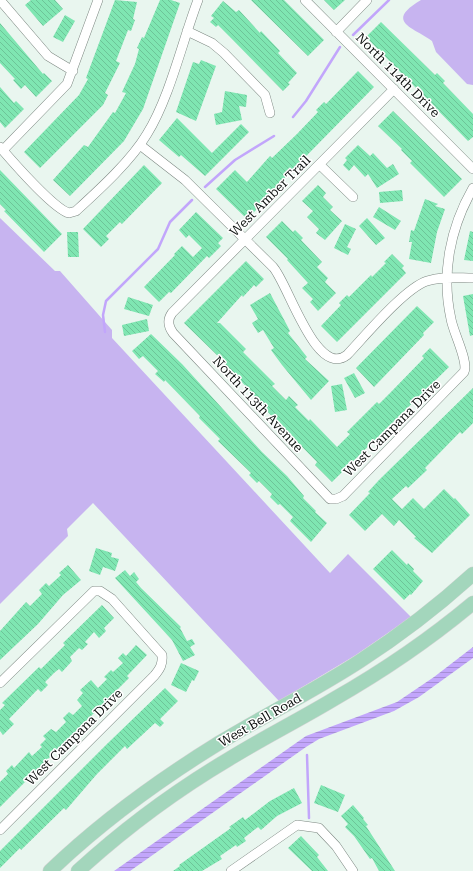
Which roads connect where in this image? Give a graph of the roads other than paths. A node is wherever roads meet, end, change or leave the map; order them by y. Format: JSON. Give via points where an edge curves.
{"nodes":[{"id":1,"x":0,"y":0,"type":"edge"},
{"id":2,"x":98,"y":0,"type":"edge"},
{"id":3,"x":198,"y":0,"type":"edge"},
{"id":4,"x":305,"y":0,"type":"edge"},
{"id":5,"x":368,"y":0,"type":"edge"},
{"id":6,"x":187,"y":31,"type":"junction"},
{"id":7,"x":336,"y":32,"type":"junction"},
{"id":8,"x":73,"y":72,"type":"junction"},
{"id":9,"x":394,"y":89,"type":"junction"},
{"id":10,"x":270,"y":113,"type":"dead end"},
{"id":11,"x":140,"y":145,"type":"junction"},
{"id":12,"x":1,"y":149,"type":"edge"},
{"id":13,"x":320,"y":165,"type":"junction"},
{"id":14,"x":473,"y":169,"type":"edge"},
{"id":15,"x":473,"y":188,"type":"edge"},
{"id":16,"x":353,"y":197,"type":"dead end"},
{"id":17,"x":245,"y":240,"type":"junction"},
{"id":18,"x":447,"y":278,"type":"junction"},
{"id":19,"x":473,"y":278,"type":"edge"},
{"id":20,"x":168,"y":323,"type":"joint"},
{"id":21,"x":333,"y":500,"type":"joint"},
{"id":22,"x":473,"y":574,"type":"edge"},
{"id":23,"x":473,"y":602,"type":"edge"},
{"id":24,"x":0,"y":683,"type":"edge"},
{"id":25,"x":0,"y":830,"type":"edge"},
{"id":26,"x":50,"y":871,"type":"edge"},
{"id":27,"x":78,"y":871,"type":"edge"},
{"id":28,"x":231,"y":871,"type":"edge"},
{"id":29,"x":353,"y":871,"type":"edge"}],
"edges":[{"from":1,"to":8,"type":"street","via":[[48,56]]},
{"from":2,"to":8,"type":"street"},
{"from":3,"to":6,"type":"street"},
{"from":4,"to":7,"type":"street","name":"North 114th Drive"},
{"from":5,"to":7,"type":"street"},
{"from":6,"to":10,"type":"street","via":[[212,43],[224,53],[265,95]]},
{"from":6,"to":11,"type":"street","via":[[156,118]]},
{"from":7,"to":9,"type":"street","name":"North 114th Drive"},
{"from":8,"to":12,"type":"street","via":[[59,94]]},
{"from":9,"to":13,"type":"street","name":"West Amber Trail"},
{"from":9,"to":14,"type":"street","name":"North 114th Drive"},
{"from":11,"to":12,"type":"street","via":[[79,208],[69,214],[60,209]]},
{"from":11,"to":17,"type":"street","via":[[198,193]]},
{"from":13,"to":16,"type":"street"},
{"from":13,"to":17,"type":"street","name":"West Amber Trail"},
{"from":15,"to":18,"type":"street","via":[[455,229],[448,259]]},
{"from":17,"to":18,"type":"street","via":[[277,271],[311,339],[328,356],[337,360],[347,355],[412,289],[426,281]]},
{"from":17,"to":20,"type":"street","name":"West Amber Trail","via":[[172,313]]},
{"from":18,"to":19,"type":"street"},
{"from":18,"to":21,"type":"street","name":"West Campana Drive","via":[[451,319],[465,369],[343,496]]},
{"from":20,"to":21,"type":"street","name":"North 113th Avenue","via":[[216,379],[324,494]]},
{"from":22,"to":26,"type":"main road","name":"West Bell Road","via":[[427,613],[360,661],[182,767],[107,822]]},
{"from":23,"to":27,"type":"main road","name":"West Bell Road","via":[[432,636],[374,675],[192,783],[140,820]]},
{"from":24,"to":25,"type":"street","name":"West Campana Drive","via":[[94,590],[112,599],[162,654],[161,668],[154,676]]},
{"from":28,"to":29,"type":"street","via":[[297,825],[319,828],[336,846]]}]}
